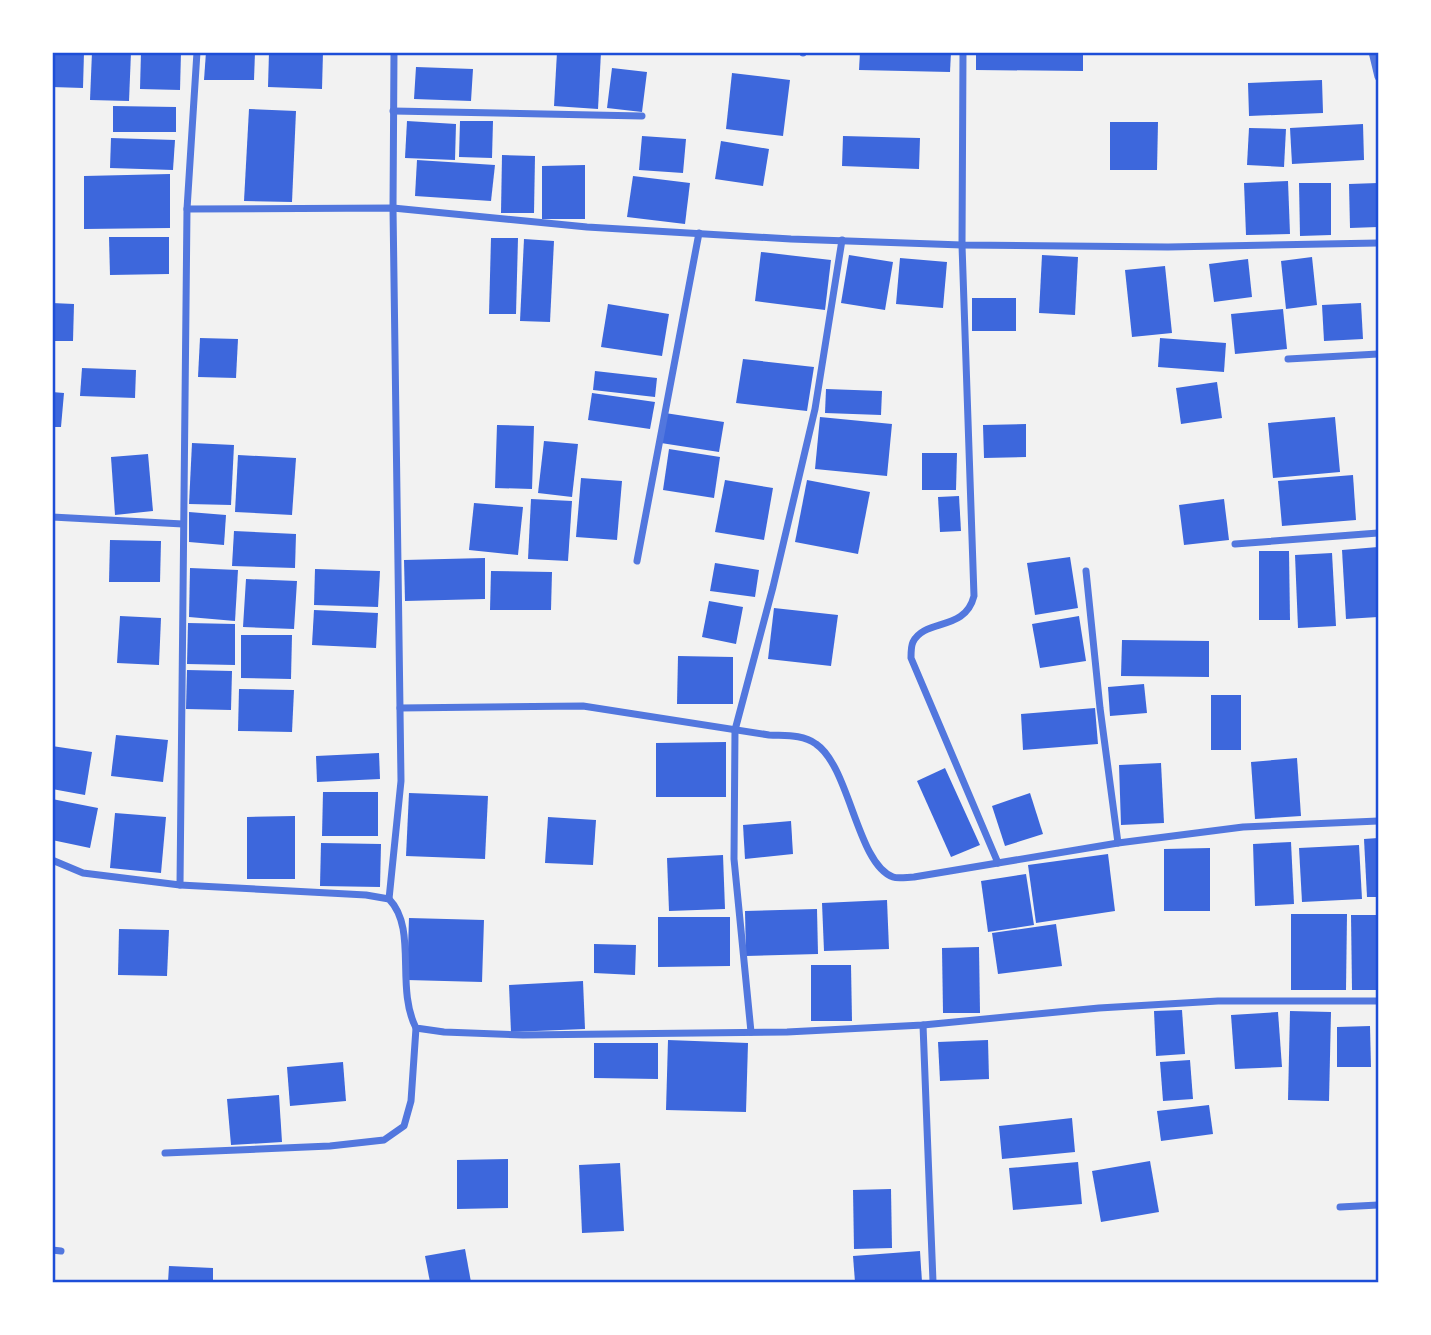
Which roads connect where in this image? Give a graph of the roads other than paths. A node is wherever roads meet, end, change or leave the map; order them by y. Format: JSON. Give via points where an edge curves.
{"nodes":[{"id":1,"x":197,"y":52,"type":"edge"},
{"id":2,"x":394,"y":52,"type":"edge"},
{"id":3,"x":963,"y":52,"type":"edge"},
{"id":4,"x":1372,"y":52,"type":"edge"},
{"id":5,"x":1378,"y":78,"type":"edge"},
{"id":6,"x":393,"y":111,"type":"junction"},
{"id":7,"x":642,"y":116,"type":"dead end"},
{"id":8,"x":393,"y":208,"type":"junction"},
{"id":9,"x":187,"y":209,"type":"junction"},
{"id":10,"x":699,"y":233,"type":"junction"},
{"id":11,"x":842,"y":240,"type":"junction"},
{"id":12,"x":1378,"y":243,"type":"edge"},
{"id":13,"x":962,"y":245,"type":"junction"},
{"id":14,"x":1378,"y":354,"type":"edge"},
{"id":15,"x":1287,"y":359,"type":"dead end"},
{"id":16,"x":52,"y":517,"type":"edge"},
{"id":17,"x":183,"y":524,"type":"junction"},
{"id":18,"x":1378,"y":533,"type":"edge"},
{"id":19,"x":1235,"y":544,"type":"dead end"},
{"id":20,"x":637,"y":561,"type":"dead end"},
{"id":21,"x":1086,"y":571,"type":"dead end"},
{"id":22,"x":400,"y":708,"type":"junction"},
{"id":23,"x":735,"y":730,"type":"junction"},
{"id":24,"x":1378,"y":821,"type":"edge"},
{"id":25,"x":1118,"y":843,"type":"junction"},
{"id":26,"x":52,"y":860,"type":"edge"},
{"id":27,"x":998,"y":863,"type":"junction"},
{"id":28,"x":180,"y":885,"type":"junction"},
{"id":29,"x":389,"y":898,"type":"junction"},
{"id":30,"x":1378,"y":1000,"type":"edge"},
{"id":31,"x":923,"y":1025,"type":"junction"},
{"id":32,"x":416,"y":1028,"type":"junction"},
{"id":33,"x":751,"y":1032,"type":"junction"},
{"id":34,"x":165,"y":1153,"type":"dead end"},
{"id":35,"x":1378,"y":1205,"type":"edge"},
{"id":36,"x":1340,"y":1207,"type":"dead end"},
{"id":37,"x":933,"y":1283,"type":"edge"}],
"edges":[{"from":1,"to":9,"type":"street"},
{"from":2,"to":6,"type":"street"},
{"from":3,"to":13,"type":"street"},
{"from":4,"to":5,"type":"street"},
{"from":6,"to":7,"type":"street"},
{"from":6,"to":8,"type":"street"},
{"from":8,"to":9,"type":"street"},
{"from":8,"to":10,"type":"street"},
{"from":8,"to":22,"type":"street"},
{"from":9,"to":17,"type":"street"},
{"from":10,"to":11,"type":"street"},
{"from":10,"to":20,"type":"street"},
{"from":11,"to":13,"type":"street"},
{"from":11,"to":23,"type":"street","via":[[816,409]]},
{"from":12,"to":13,"type":"street"},
{"from":13,"to":27,"type":"street","via":[[974,596],[971,609],[962,617],[919,635],[912,643],[911,658]]},
{"from":14,"to":15,"type":"street"},
{"from":16,"to":17,"type":"street"},
{"from":17,"to":28,"type":"street"},
{"from":18,"to":19,"type":"street"},
{"from":21,"to":25,"type":"street"},
{"from":22,"to":23,"type":"street","via":[[583,706]]},
{"from":22,"to":29,"type":"street","via":[[401,781]]},
{"from":23,"to":27,"type":"street","via":[[800,736],[817,744],[832,762],[876,864],[893,877]]},
{"from":23,"to":33,"type":"street","via":[[734,859]]},
{"from":24,"to":25,"type":"street","via":[[1243,827]]},
{"from":25,"to":27,"type":"street"},
{"from":26,"to":28,"type":"street","via":[[83,873]]},
{"from":28,"to":29,"type":"street"},
{"from":29,"to":32,"type":"street","via":[[403,923],[405,989]]},
{"from":30,"to":31,"type":"street","via":[[1218,1000]]},
{"from":31,"to":33,"type":"street"},
{"from":31,"to":37,"type":"street"},
{"from":32,"to":33,"type":"street","via":[[523,1035]]},
{"from":32,"to":34,"type":"street","via":[[411,1101],[404,1126],[384,1140]]},
{"from":35,"to":36,"type":"street"}]}
